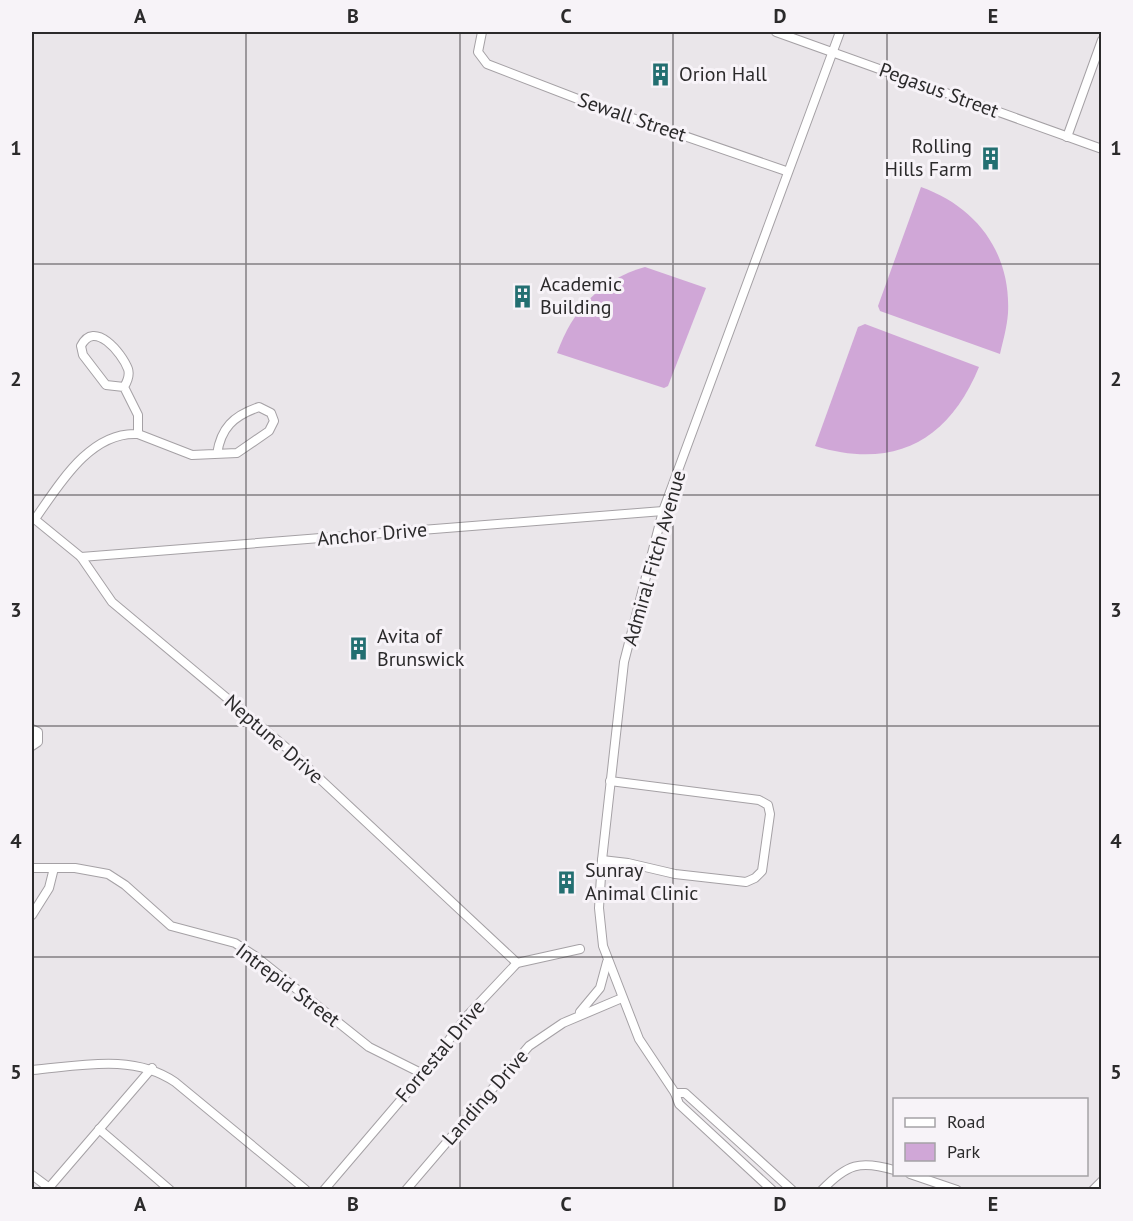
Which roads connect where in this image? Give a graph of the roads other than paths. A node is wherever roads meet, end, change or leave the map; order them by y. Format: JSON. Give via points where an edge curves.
{"nodes":[{"id":1,"x":482,"y":32,"type":"edge"},
{"id":2,"x":776,"y":32,"type":"edge"},
{"id":3,"x":840,"y":32,"type":"edge"},
{"id":4,"x":1101,"y":40,"type":"edge"},
{"id":5,"x":832,"y":52,"type":"junction"},
{"id":6,"x":1067,"y":137,"type":"junction"},
{"id":7,"x":1101,"y":149,"type":"edge"},
{"id":8,"x":786,"y":171,"type":"junction"},
{"id":9,"x":124,"y":387,"type":"junction"},
{"id":10,"x":138,"y":434,"type":"junction"},
{"id":11,"x":217,"y":454,"type":"junction"},
{"id":12,"x":663,"y":511,"type":"junction"},
{"id":13,"x":33,"y":518,"type":"edge"},
{"id":14,"x":81,"y":557,"type":"junction"},
{"id":15,"x":32,"y":729,"type":"edge"},
{"id":16,"x":32,"y":746,"type":"edge"},
{"id":17,"x":610,"y":781,"type":"junction"},
{"id":18,"x":602,"y":860,"type":"junction"},
{"id":19,"x":32,"y":868,"type":"edge"},
{"id":20,"x":54,"y":868,"type":"junction"},
{"id":21,"x":32,"y":915,"type":"edge"},
{"id":22,"x":580,"y":950,"type":"dead end"},
{"id":23,"x":607,"y":958,"type":"junction"},
{"id":24,"x":517,"y":963,"type":"junction"},
{"id":25,"x":622,"y":998,"type":"junction"},
{"id":26,"x":575,"y":1017,"type":"junction"},
{"id":27,"x":152,"y":1068,"type":"junction"},
{"id":28,"x":32,"y":1070,"type":"edge"},
{"id":29,"x":423,"y":1074,"type":"junction"},
{"id":30,"x":675,"y":1093,"type":"junction"},
{"id":31,"x":99,"y":1129,"type":"junction"},
{"id":32,"x":893,"y":1170,"type":"edge"},
{"id":33,"x":32,"y":1175,"type":"edge"},
{"id":34,"x":916,"y":1176,"type":"edge"},
{"id":35,"x":1101,"y":1181,"type":"edge"},
{"id":36,"x":48,"y":1188,"type":"edge"},
{"id":37,"x":170,"y":1190,"type":"edge"},
{"id":38,"x":306,"y":1190,"type":"edge"},
{"id":39,"x":324,"y":1190,"type":"edge"},
{"id":40,"x":406,"y":1190,"type":"edge"},
{"id":41,"x":772,"y":1190,"type":"edge"},
{"id":42,"x":792,"y":1190,"type":"edge"},
{"id":43,"x":822,"y":1190,"type":"edge"},
{"id":44,"x":957,"y":1190,"type":"edge"},
{"id":45,"x":1093,"y":1190,"type":"edge"}],
"edges":[{"from":1,"to":8,"type":"street","name":"Sewall Street","via":[[477,45],[488,64]]},
{"from":2,"to":5,"type":"street","name":"Pegasus Street"},
{"from":3,"to":5,"type":"street","name":"Admiral Fitch Avenue"},
{"from":4,"to":6,"type":"street"},
{"from":5,"to":6,"type":"street","name":"Pegasus Street"},
{"from":5,"to":8,"type":"street","name":"Admiral Fitch Avenue"},
{"from":6,"to":7,"type":"street","name":"Pegasus Street"},
{"from":8,"to":12,"type":"street","name":"Admiral Fitch Avenue"},
{"from":9,"to":9,"type":"street","via":[[128,368],[104,337],[87,337],[81,346],[82,355],[106,385]]},
{"from":9,"to":10,"type":"street","via":[[138,415]]},
{"from":10,"to":11,"type":"street","via":[[192,454]]},
{"from":10,"to":13,"type":"street","via":[[114,437],[97,446]]},
{"from":11,"to":11,"type":"street","via":[[237,453],[269,432],[274,421],[271,413],[259,407],[244,414],[223,430]]},
{"from":12,"to":14,"type":"street","name":"Anchor Drive"},
{"from":12,"to":17,"type":"street","name":"Admiral Fitch Avenue","via":[[624,662]]},
{"from":13,"to":14,"type":"street","name":"Neptune Drive"},
{"from":14,"to":24,"type":"street","name":"Neptune Drive","via":[[112,602],[289,750]]},
{"from":15,"to":16,"type":"street","via":[[38,732],[38,742]]},
{"from":17,"to":18,"type":"street","name":"Admiral Fitch Avenue"},
{"from":17,"to":18,"type":"street","via":[[759,800],[768,805],[771,814],[762,871],[746,882]]},
{"from":18,"to":23,"type":"street","name":"Admiral Fitch Avenue","via":[[599,908]]},
{"from":19,"to":20,"type":"street","name":"Intrepid Street"},
{"from":20,"to":21,"type":"street","via":[[49,888]]},
{"from":20,"to":29,"type":"street","name":"Intrepid Street","via":[[108,874],[171,926],[235,943],[369,1047]]},
{"from":22,"to":24,"type":"street"},
{"from":23,"to":25,"type":"street","name":"Admiral Fitch Avenue"},
{"from":23,"to":26,"type":"street","name":"Landing Drive","via":[[600,988]]},
{"from":24,"to":29,"type":"street","name":"Forrestal Drive","via":[[468,1016]]},
{"from":25,"to":26,"type":"street","name":"Landing Drive"},
{"from":25,"to":30,"type":"street","name":"Admiral Fitch Avenue","via":[[639,1039]]},
{"from":26,"to":40,"type":"street","name":"Landing Drive","via":[[529,1046]]},
{"from":27,"to":28,"type":"street","via":[[117,1063]]},
{"from":27,"to":31,"type":"street"},
{"from":27,"to":38,"type":"street","via":[[175,1082]]},
{"from":29,"to":39,"type":"street","name":"Forrestal Drive"},
{"from":30,"to":41,"type":"street","name":"Admiral Fitch Avenue","via":[[679,1104]]},
{"from":30,"to":42,"type":"street","name":"Admiral Fitch Avenue","via":[[685,1093]]},
{"from":31,"to":36,"type":"street"},
{"from":31,"to":37,"type":"street"},
{"from":32,"to":43,"type":"street","via":[[872,1164],[852,1166]]},
{"from":33,"to":36,"type":"street"},
{"from":34,"to":44,"type":"street"},
{"from":35,"to":45,"type":"street"}]}
